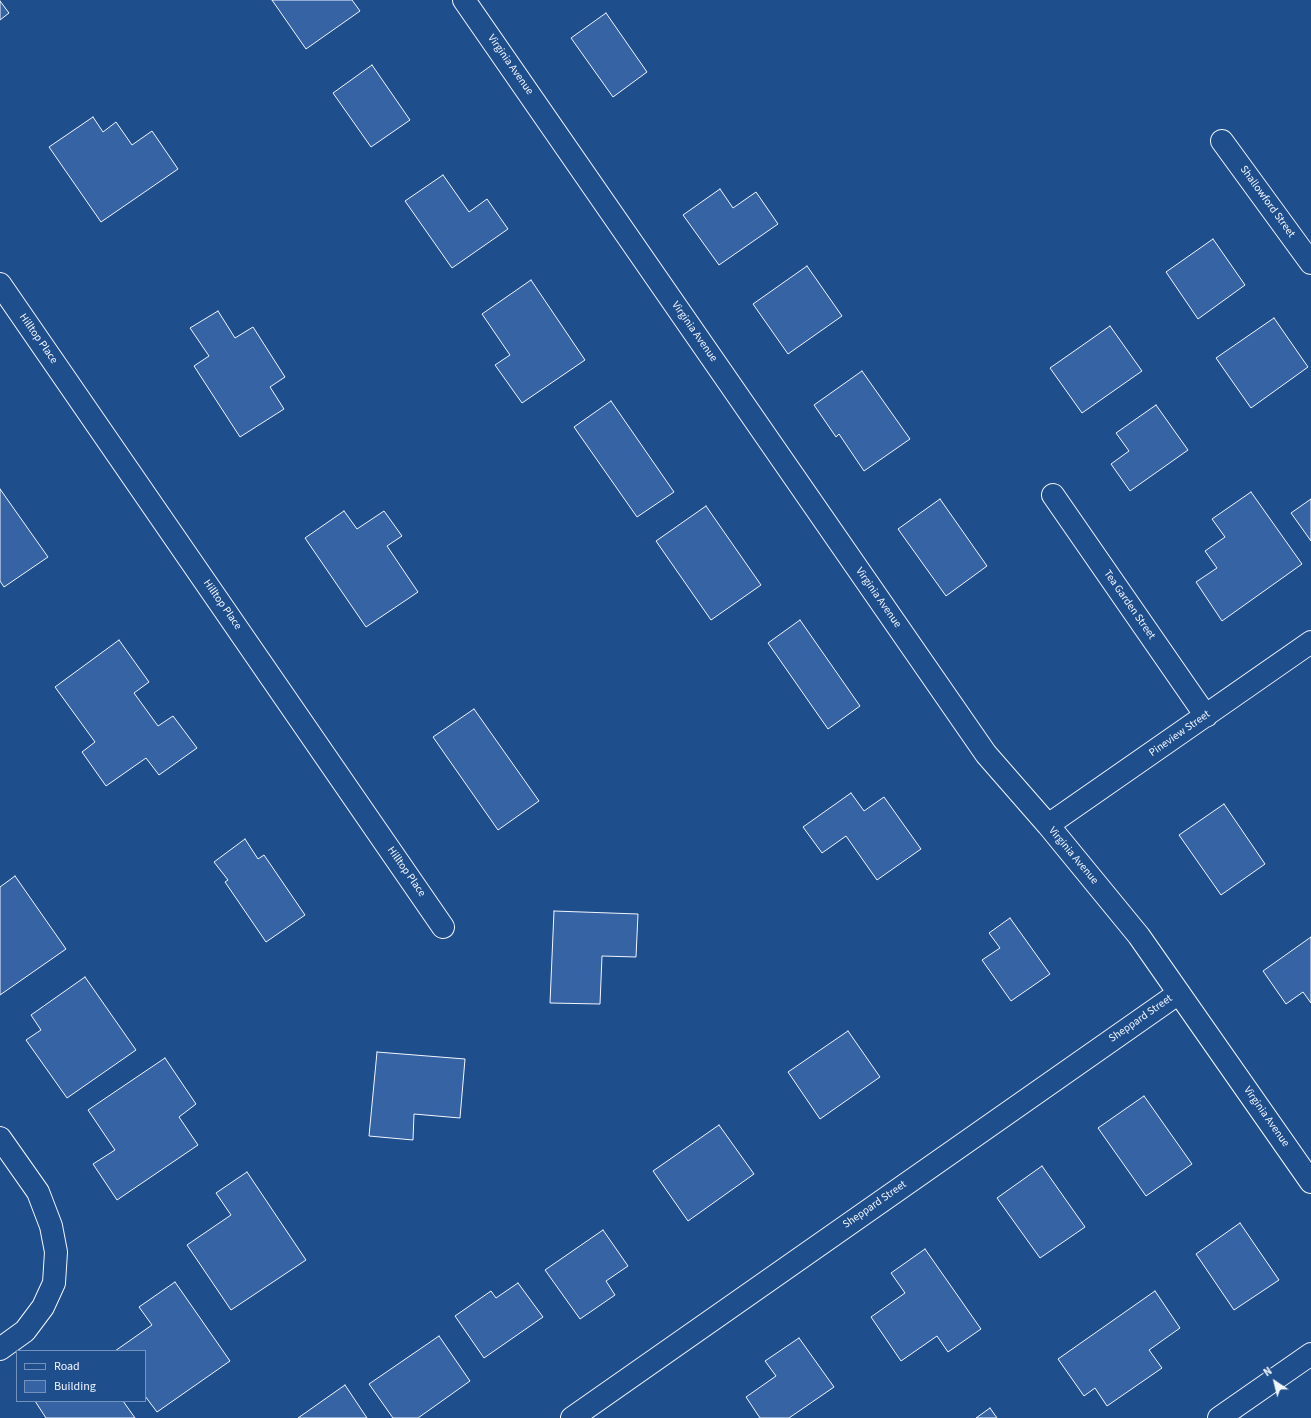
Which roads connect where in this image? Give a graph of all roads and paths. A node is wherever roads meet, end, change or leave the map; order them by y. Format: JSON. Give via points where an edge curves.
{"nodes":[{"id":1,"x":464,"y":0,"type":"edge"},
{"id":2,"x":1222,"y":141,"type":"dead end"},
{"id":3,"x":1311,"y":263,"type":"edge"},
{"id":4,"x":0,"y":284,"type":"edge"},
{"id":5,"x":1053,"y":494,"type":"dead end"},
{"id":6,"x":1311,"y":642,"type":"edge"},
{"id":7,"x":1206,"y":716,"type":"junction"},
{"id":8,"x":1048,"y":825,"type":"junction"},
{"id":9,"x":443,"y":927,"type":"dead end"},
{"id":10,"x":1179,"y":993,"type":"junction"},
{"id":11,"x":0,"y":1138,"type":"edge"},
{"id":12,"x":1311,"y":1182,"type":"edge"},
{"id":13,"x":0,"y":1349,"type":"edge"},
{"id":14,"x":1311,"y":1354,"type":"edge"},
{"id":15,"x":572,"y":1418,"type":"edge"},
{"id":16,"x":1220,"y":1418,"type":"edge"}],
"edges":[{"from":1,"to":8,"type":"street","name":"Virginia Avenue","via":[[986,754]]},
{"from":2,"to":3,"type":"street","name":"Shallowford Street"},
{"from":4,"to":9,"type":"street","name":"Hilltop Place"},
{"from":5,"to":7,"type":"street","name":"Tea Garden Street"},
{"from":6,"to":7,"type":"street","name":"Pineview Street"},
{"from":7,"to":8,"type":"street","name":"Pineview Street"},
{"from":8,"to":10,"type":"street","name":"Virginia Avenue","via":[[1139,936]]},
{"from":10,"to":12,"type":"street","name":"Virginia Avenue"},
{"from":10,"to":15,"type":"street","name":"Sheppard Street"},
{"from":11,"to":13,"type":"street","via":[[38,1192],[52,1226],[56,1252],[54,1283],[43,1307],[25,1331]]},
{"from":14,"to":16,"type":"street"}]}
